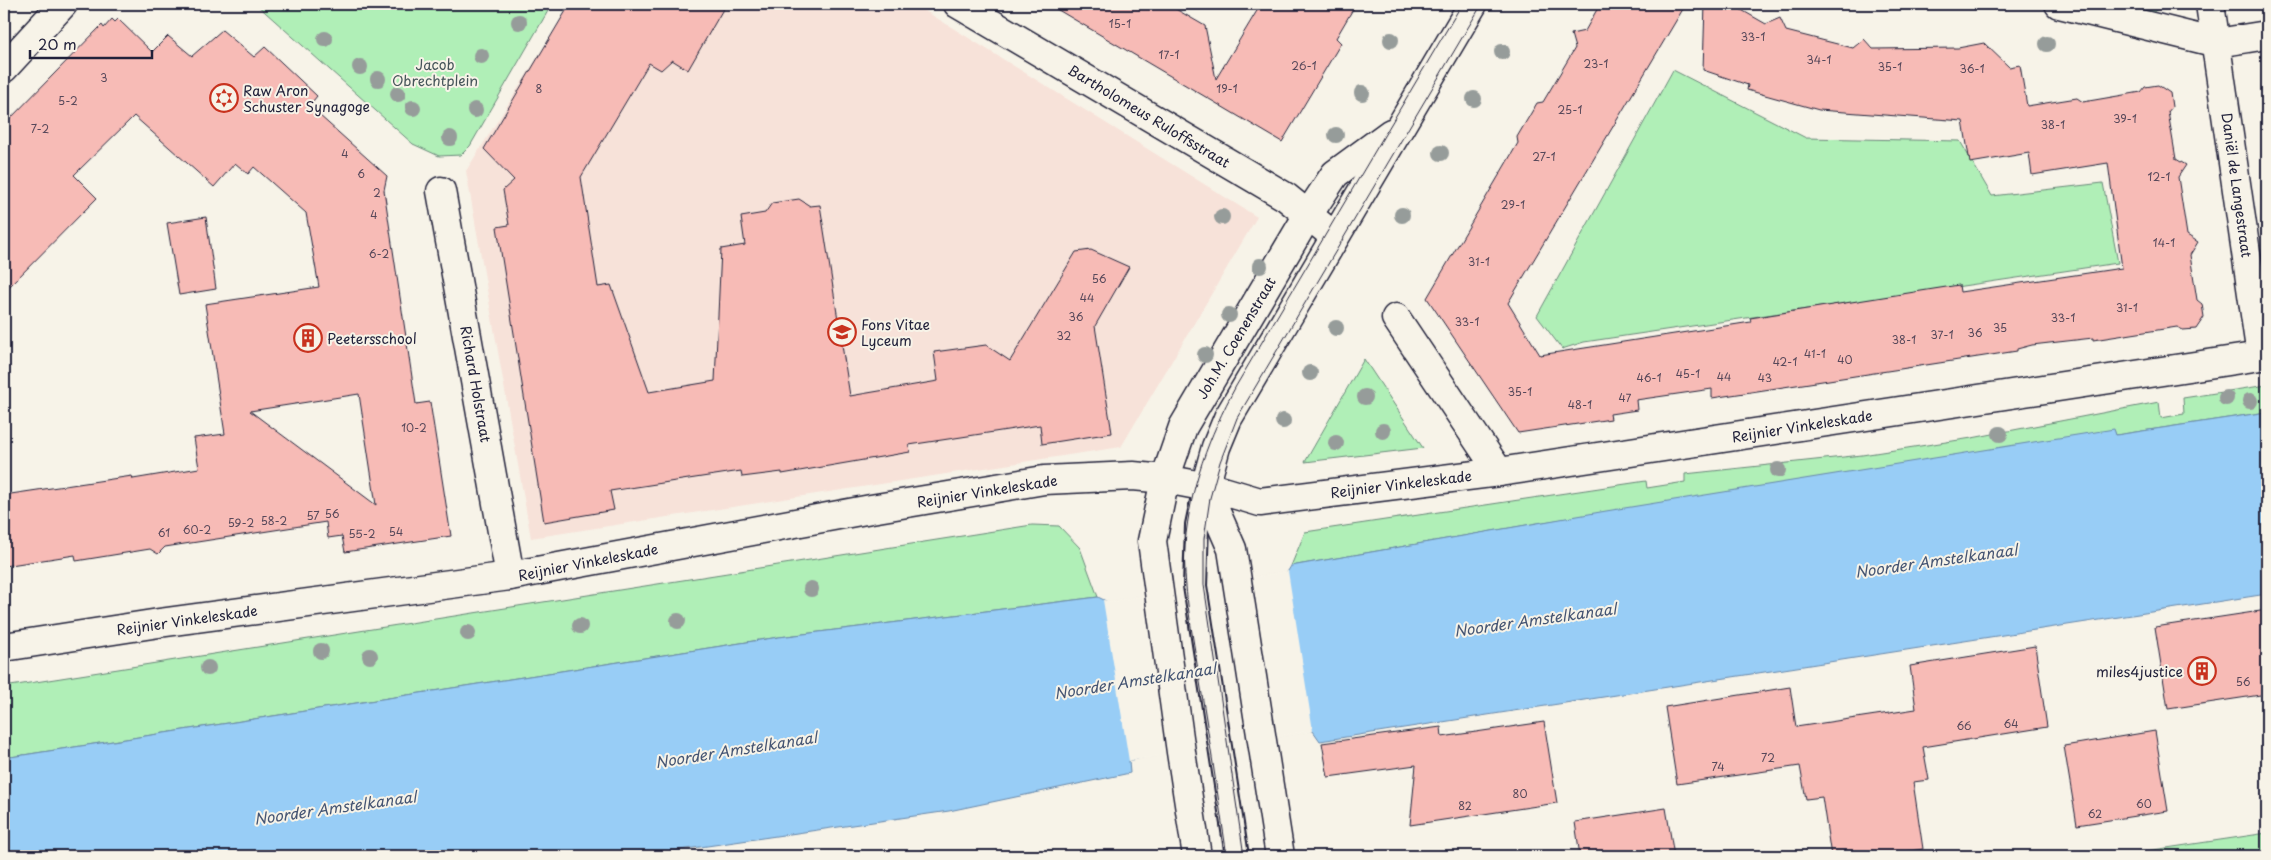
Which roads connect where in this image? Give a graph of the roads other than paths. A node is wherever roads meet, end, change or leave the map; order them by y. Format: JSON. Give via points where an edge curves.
{"nodes":[{"id":1,"x":63,"y":4,"type":"edge"},
{"id":2,"x":1472,"y":4,"type":"edge"},
{"id":3,"x":2059,"y":4,"type":"edge"},
{"id":4,"x":2210,"y":4,"type":"edge"},
{"id":5,"x":968,"y":6,"type":"edge"},
{"id":6,"x":2267,"y":35,"type":"edge"},
{"id":7,"x":2217,"y":43,"type":"junction"},
{"id":8,"x":4,"y":68,"type":"edge"},
{"id":9,"x":1401,"y":126,"type":"junction"},
{"id":10,"x":441,"y":191,"type":"dead end"},
{"id":11,"x":1308,"y":215,"type":"junction"},
{"id":12,"x":1334,"y":236,"type":"junction"},
{"id":13,"x":1396,"y":318,"type":"dead end"},
{"id":14,"x":2264,"y":355,"type":"edge"},
{"id":15,"x":1499,"y":472,"type":"junction"},
{"id":16,"x":1165,"y":480,"type":"junction"},
{"id":17,"x":1205,"y":487,"type":"junction"},
{"id":18,"x":510,"y":576,"type":"junction"},
{"id":19,"x":4,"y":647,"type":"edge"},
{"id":20,"x":1198,"y":856,"type":"edge"},
{"id":21,"x":1237,"y":856,"type":"edge"},
{"id":22,"x":1280,"y":856,"type":"edge"}],
"edges":[{"from":1,"to":8,"type":"street"},
{"from":2,"to":9,"type":"street","name":"Joh.M. Coenenstraat"},
{"from":3,"to":7,"type":"street"},
{"from":4,"to":7,"type":"street","name":"Daniël de Langestraat"},
{"from":5,"to":11,"type":"street","name":"Bartholomeus Ruloffsstraat","via":[[1286,197]]},
{"from":6,"to":7,"type":"street"},
{"from":7,"to":14,"type":"street","name":"Daniël de Langestraat"},
{"from":9,"to":11,"type":"street","name":"Joh.M. Coenenstraat","via":[[1335,174]]},
{"from":9,"to":12,"type":"street","name":"Joh.M. Coenenstraat"},
{"from":10,"to":18,"type":"street","name":"Richard Holstraat"},
{"from":11,"to":12,"type":"street","name":"Bartholomeus Ruloffsstraat"},
{"from":11,"to":16,"type":"street","name":"Joh.M. Coenenstraat","via":[[1183,427]]},
{"from":12,"to":17,"type":"street","name":"Joh.M. Coenenstraat","via":[[1228,418]]},
{"from":13,"to":15,"type":"street"},
{"from":14,"to":15,"type":"street","name":"Reijnier Vinkeleskade"},
{"from":15,"to":17,"type":"street","name":"Reijnier Vinkeleskade","via":[[1260,502]]},
{"from":16,"to":17,"type":"street","name":"Reijnier Vinkeleskade"},
{"from":16,"to":18,"type":"street","name":"Reijnier Vinkeleskade","via":[[1133,476],[1044,480]]},
{"from":16,"to":20,"type":"street","name":"Joh.M. Coenenstraat","via":[[1152,540]]},
{"from":17,"to":21,"type":"lane","name":"Joh.M. Coenenstraat","via":[[1197,525],[1195,586]]},
{"from":17,"to":22,"type":"street","via":[[1232,550]]},
{"from":18,"to":19,"type":"street","name":"Reijnier Vinkeleskade"}]}
